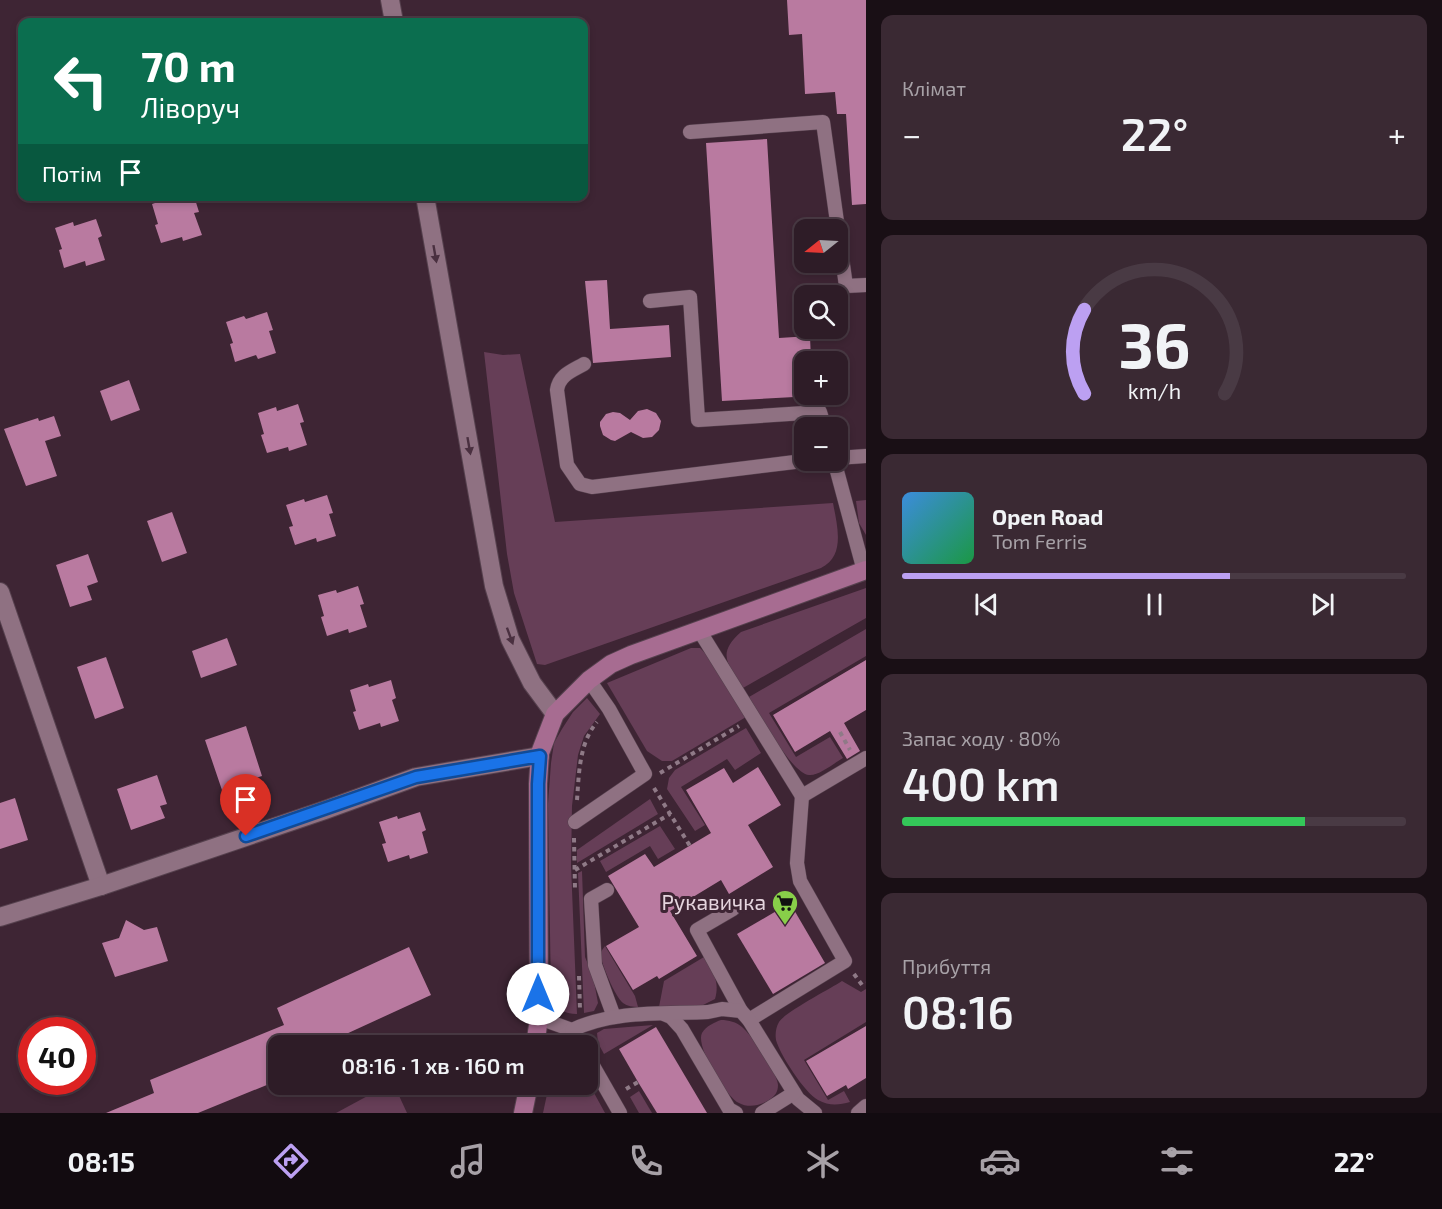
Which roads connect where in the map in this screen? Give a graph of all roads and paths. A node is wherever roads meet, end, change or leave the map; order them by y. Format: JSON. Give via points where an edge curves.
{"nodes":[{"id":1,"x":390,"y":0,"type":"edge"},
{"id":2,"x":393,"y":18,"type":"edge"},
{"id":3,"x":690,"y":132,"type":"dead end"},
{"id":4,"x":426,"y":201,"type":"edge"},
{"id":5,"x":866,"y":285,"type":"edge"},
{"id":6,"x":650,"y":301,"type":"dead end"},
{"id":7,"x":584,"y":364,"type":"dead end"},
{"id":8,"x":822,"y":417,"type":"edge"},
{"id":9,"x":866,"y":456,"type":"edge"},
{"id":10,"x":848,"y":458,"type":"edge"},
{"id":11,"x":794,"y":462,"type":"edge"},
{"id":12,"x":838,"y":471,"type":"edge"},
{"id":13,"x":865,"y":571,"type":"edge"},
{"id":14,"x":0,"y":592,"type":"edge"},
{"id":15,"x":699,"y":630,"type":"junction"},
{"id":16,"x":589,"y":680,"type":"junction"},
{"id":17,"x":609,"y":709,"type":"junction"},
{"id":18,"x":555,"y":714,"type":"junction"},
{"id":19,"x":753,"y":718,"type":"junction"},
{"id":20,"x":540,"y":756,"type":"junction"},
{"id":21,"x":866,"y":758,"type":"edge"},
{"id":22,"x":647,"y":777,"type":"junction"},
{"id":23,"x":802,"y":796,"type":"junction"},
{"id":24,"x":670,"y":814,"type":"junction"},
{"id":25,"x":575,"y":822,"type":"junction"},
{"id":26,"x":690,"y":846,"type":"dead end"},
{"id":27,"x":574,"y":870,"type":"junction"},
{"id":28,"x":101,"y":886,"type":"junction"},
{"id":29,"x":608,"y":890,"type":"dead end"},
{"id":30,"x":575,"y":894,"type":"dead end"},
{"id":31,"x":733,"y":909,"type":"dead end"},
{"id":32,"x":0,"y":917,"type":"edge"},
{"id":33,"x":578,"y":966,"type":"dead end"},
{"id":34,"x":708,"y":1012,"type":"junction"},
{"id":35,"x":580,"y":1014,"type":"dead end"},
{"id":36,"x":664,"y":1014,"type":"junction"},
{"id":37,"x":745,"y":1015,"type":"junction"},
{"id":38,"x":614,"y":1017,"type":"junction"},
{"id":39,"x":538,"y":1018,"type":"junction"},
{"id":40,"x":572,"y":1030,"type":"junction"},
{"id":41,"x":536,"y":1035,"type":"edge"},
{"id":42,"x":575,"y":1035,"type":"edge"},
{"id":43,"x":693,"y":1047,"type":"junction"},
{"id":44,"x":598,"y":1074,"type":"edge"},
{"id":45,"x":638,"y":1082,"type":"dead end"},
{"id":46,"x":619,"y":1083,"type":"dead end"},
{"id":47,"x":624,"y":1091,"type":"junction"},
{"id":48,"x":794,"y":1093,"type":"junction"},
{"id":49,"x":527,"y":1095,"type":"edge"},
{"id":50,"x":628,"y":1098,"type":"dead end"},
{"id":51,"x":866,"y":1106,"type":"edge"},
{"id":52,"x":523,"y":1113,"type":"edge"},
{"id":53,"x":620,"y":1113,"type":"edge"},
{"id":54,"x":736,"y":1113,"type":"edge"},
{"id":55,"x":762,"y":1113,"type":"edge"},
{"id":56,"x":815,"y":1113,"type":"edge"},
{"id":57,"x":858,"y":1113,"type":"edge"}],
"edges":[{"from":1,"to":2,"type":"street"},
{"from":3,"to":5,"type":"lane","via":[[823,122],[846,286]]},
{"from":4,"to":18,"type":"street","one_way":true,"via":[[494,586],[510,639],[532,683]]},
{"from":6,"to":8,"type":"lane","via":[[690,297],[698,420],[820,412]]},
{"from":7,"to":11,"type":"lane","via":[[564,375],[557,390],[567,465],[580,484],[592,487]]},
{"from":9,"to":10,"type":"lane"},
{"from":12,"to":13,"type":"lane"},
{"from":13,"to":15,"type":"street"},
{"from":14,"to":28,"type":"street"},
{"from":15,"to":16,"type":"street","via":[[611,664]]},
{"from":15,"to":19,"type":"lane"},
{"from":16,"to":17,"type":"lane"},
{"from":16,"to":18,"type":"street"},
{"from":17,"to":22,"type":"lane"},
{"from":17,"to":25,"type":"path","via":[[586,737]]},
{"from":18,"to":20,"type":"street"},
{"from":19,"to":22,"type":"path"},
{"from":19,"to":23,"type":"lane"},
{"from":20,"to":28,"type":"street","via":[[416,777]]},
{"from":20,"to":39,"type":"street"},
{"from":21,"to":23,"type":"lane"},
{"from":22,"to":24,"type":"path"},
{"from":22,"to":25,"type":"lane"},
{"from":23,"to":37,"type":"lane","via":[[797,863],[800,881],[845,961]]},
{"from":24,"to":26,"type":"path"},
{"from":24,"to":27,"type":"path"},
{"from":25,"to":27,"type":"path"},
{"from":27,"to":30,"type":"path"},
{"from":28,"to":32,"type":"street"},
{"from":29,"to":38,"type":"lane","via":[[591,898],[595,964]]},
{"from":31,"to":37,"type":"lane","via":[[698,930]]},
{"from":33,"to":35,"type":"path"},
{"from":34,"to":36,"type":"lane"},
{"from":34,"to":37,"type":"lane","via":[[722,1010]]},
{"from":34,"to":43,"type":"lane","via":[[695,1018],[691,1025]]},
{"from":36,"to":38,"type":"lane"},
{"from":36,"to":43,"type":"lane","via":[[677,1022]]},
{"from":37,"to":48,"type":"lane"},
{"from":38,"to":40,"type":"lane"},
{"from":39,"to":40,"type":"lane"},
{"from":39,"to":41,"type":"street"},
{"from":40,"to":42,"type":"lane"},
{"from":43,"to":54,"type":"lane","via":[[729,1109]]},
{"from":44,"to":53,"type":"lane"},
{"from":45,"to":47,"type":"path"},
{"from":46,"to":47,"type":"path"},
{"from":47,"to":50,"type":"path"},
{"from":48,"to":55,"type":"lane"},
{"from":48,"to":56,"type":"lane"},
{"from":49,"to":52,"type":"street"},
{"from":51,"to":57,"type":"lane"}]}
